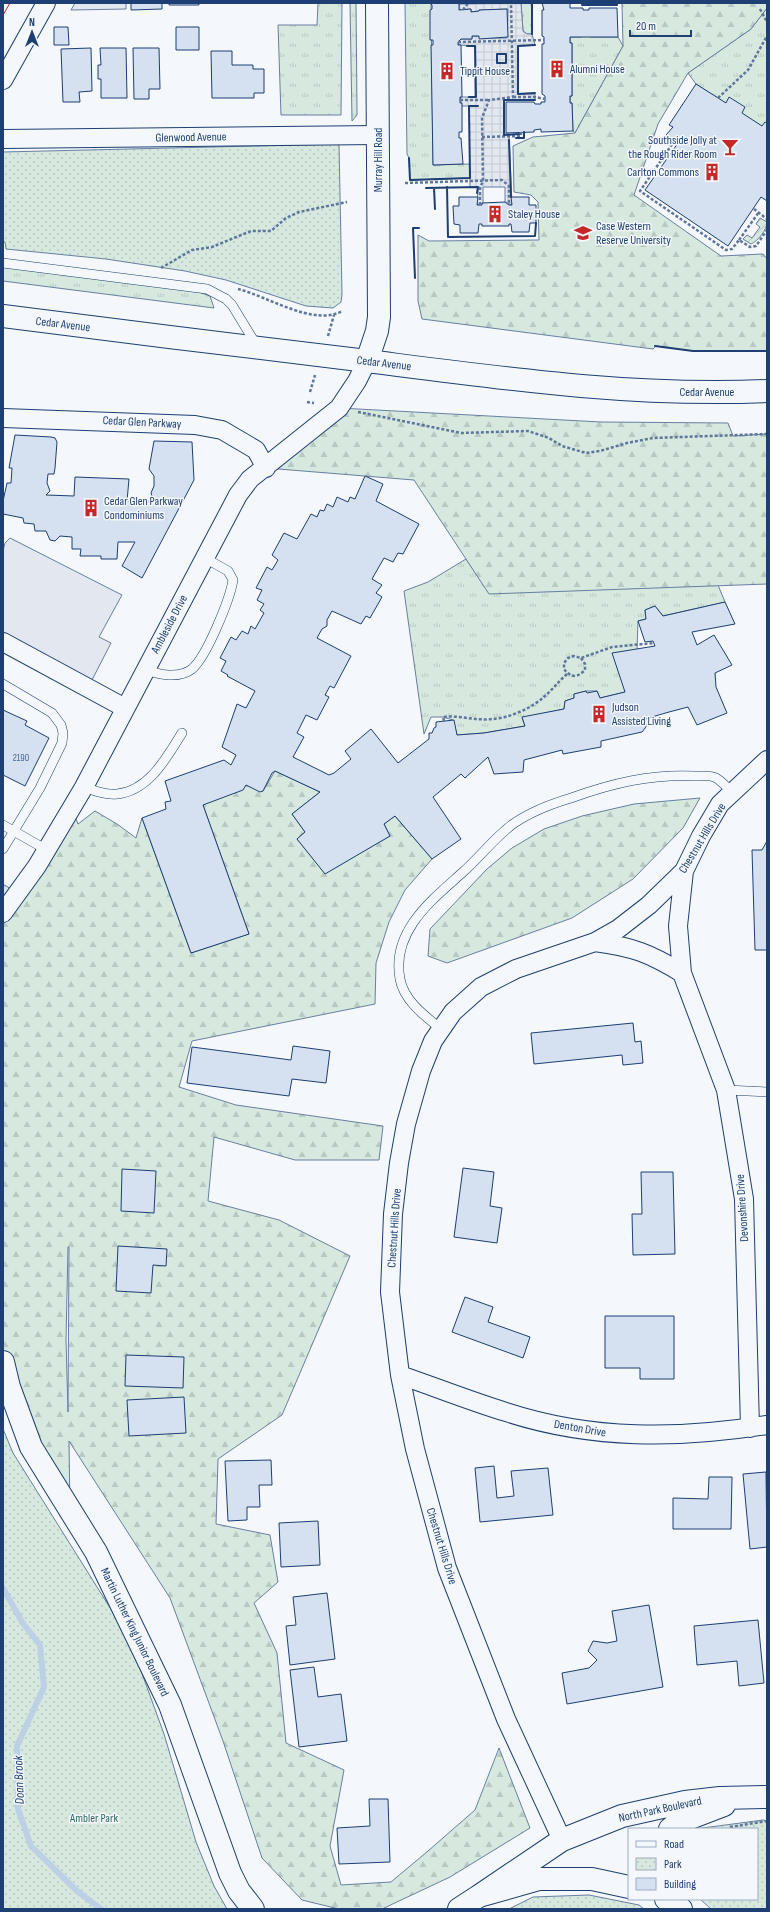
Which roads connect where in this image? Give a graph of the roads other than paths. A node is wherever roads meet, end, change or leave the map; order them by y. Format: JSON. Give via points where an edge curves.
{"nodes":[{"id":1,"x":46,"y":3,"type":"edge"},
{"id":2,"x":377,"y":3,"type":"edge"},
{"id":3,"x":3,"y":80,"type":"edge"},
{"id":4,"x":378,"y":135,"type":"junction"},
{"id":5,"x":3,"y":139,"type":"edge"},
{"id":6,"x":3,"y":263,"type":"edge"},
{"id":7,"x":3,"y":316,"type":"edge"},
{"id":8,"x":257,"y":347,"type":"junction"},
{"id":9,"x":367,"y":361,"type":"junction"},
{"id":10,"x":767,"y":391,"type":"edge"},
{"id":11,"x":3,"y":418,"type":"edge"},
{"id":12,"x":266,"y":468,"type":"junction"},
{"id":13,"x":205,"y":558,"type":"junction"},
{"id":14,"x":3,"y":642,"type":"edge"},
{"id":15,"x":145,"y":668,"type":"junction"},
{"id":16,"x":3,"y":684,"type":"edge"},
{"id":17,"x":125,"y":708,"type":"junction"},
{"id":18,"x":182,"y":733,"type":"dead end"},
{"id":19,"x":767,"y":760,"type":"edge"},
{"id":20,"x":84,"y":787,"type":"junction"},
{"id":21,"x":732,"y":792,"type":"junction"},
{"id":22,"x":3,"y":825,"type":"edge"},
{"id":23,"x":15,"y":832,"type":"junction"},
{"id":24,"x":3,"y":849,"type":"edge"},
{"id":25,"x":47,"y":850,"type":"junction"},
{"id":26,"x":684,"y":871,"type":"junction"},
{"id":27,"x":3,"y":913,"type":"edge"},
{"id":28,"x":595,"y":942,"type":"junction"},
{"id":29,"x":682,"y":973,"type":"junction"},
{"id":30,"x":441,"y":1029,"type":"junction"},
{"id":31,"x":726,"y":1090,"type":"junction"},
{"id":32,"x":767,"y":1092,"type":"edge"},
{"id":33,"x":3,"y":1362,"type":"edge"},
{"id":34,"x":400,"y":1375,"type":"junction"},
{"id":35,"x":758,"y":1427,"type":"edge"},
{"id":36,"x":765,"y":1797,"type":"edge"},
{"id":37,"x":671,"y":1828,"type":"edge"},
{"id":38,"x":562,"y":1840,"type":"junction"},
{"id":39,"x":628,"y":1887,"type":"edge"},
{"id":40,"x":479,"y":1896,"type":"junction"},
{"id":41,"x":253,"y":1909,"type":"edge"},
{"id":42,"x":459,"y":1909,"type":"edge"}],
"edges":[{"from":1,"to":3,"type":"street"},
{"from":2,"to":4,"type":"main road","name":"Murray Hill Road"},
{"from":4,"to":5,"type":"street","name":"Glenwood Avenue"},
{"from":4,"to":9,"type":"main road","name":"Murray Hill Road","via":[[379,317]]},
{"from":6,"to":8,"type":"lane","via":[[207,289],[226,298]]},
{"from":7,"to":8,"type":"main road","name":"Cedar Avenue"},
{"from":8,"to":9,"type":"main road","name":"Cedar Avenue"},
{"from":9,"to":10,"type":"main road","name":"Cedar Avenue","via":[[507,379],[638,391]]},
{"from":9,"to":12,"type":"street","name":"Ambleside Drive","via":[[339,408]]},
{"from":11,"to":12,"type":"street","name":"Cedar Glen Parkway","via":[[195,425],[222,430],[256,450]]},
{"from":12,"to":13,"type":"street","name":"Ambleside Drive","via":[[250,479],[238,495]]},
{"from":13,"to":15,"type":"street","name":"Ambleside Drive"},
{"from":13,"to":15,"type":"lane","via":[[228,571],[233,580],[228,600],[202,656],[191,670],[180,673],[158,675]]},
{"from":14,"to":17,"type":"street"},
{"from":15,"to":17,"type":"street","name":"Ambleside Drive"},
{"from":16,"to":23,"type":"lane","via":[[52,713],[61,725],[63,733],[62,742],[40,788]]},
{"from":17,"to":20,"type":"street","name":"Ambleside Drive"},
{"from":18,"to":20,"type":"lane","via":[[159,769],[134,789],[118,794],[100,793]]},
{"from":19,"to":21,"type":"street","name":"Chestnut Hills Drive"},
{"from":20,"to":25,"type":"street","name":"Ambleside Drive"},
{"from":21,"to":26,"type":"street","name":"Chestnut Hills Drive","via":[[716,811]]},
{"from":21,"to":30,"type":"lane","via":[[715,777],[650,777],[602,787],[557,803],[513,824],[432,899],[412,924],[402,943],[398,964],[404,992],[423,1014]]},
{"from":22,"to":23,"type":"lane"},
{"from":23,"to":24,"type":"lane"},
{"from":23,"to":25,"type":"lane"},
{"from":25,"to":27,"type":"street","name":"Ambleside Drive"},
{"from":26,"to":28,"type":"street","name":"Chestnut Hills Drive","via":[[649,905]]},
{"from":26,"to":29,"type":"street","name":"Devonshire Drive","via":[[678,926]]},
{"from":28,"to":29,"type":"street","via":[[626,946],[656,957]]},
{"from":28,"to":30,"type":"street","name":"Chestnut Hills Drive","via":[[516,969],[481,987],[453,1012]]},
{"from":29,"to":31,"type":"street","name":"Devonshire Drive"},
{"from":30,"to":34,"type":"street","name":"Chestnut Hills Drive","via":[[433,1041],[421,1071],[406,1124],[399,1163],[390,1292]]},
{"from":31,"to":32,"type":"lane"},
{"from":31,"to":35,"type":"street","name":"Devonshire Drive","via":[[744,1199]]},
{"from":33,"to":41,"type":"main road","name":"Martin Luther King Junior Boulevard","via":[[9,1388],[31,1447],[96,1552],[136,1633],[170,1705],[230,1873],[239,1891]]},
{"from":34,"to":35,"type":"street","name":"Denton Drive","via":[[507,1413],[560,1426],[617,1434],[667,1436]]},
{"from":34,"to":38,"type":"street","name":"Chestnut Hills Drive","via":[[414,1449],[447,1568],[506,1719]]},
{"from":36,"to":37,"type":"main road","via":[[729,1803],[677,1823]]},
{"from":36,"to":38,"type":"main road","name":"North Park Boulevard","via":[[685,1802],[622,1816]]},
{"from":38,"to":40,"type":"main road","name":"North Park Boulevard"},
{"from":39,"to":40,"type":"main road","via":[[592,1879],[539,1879]]},
{"from":40,"to":42,"type":"main road"}]}
